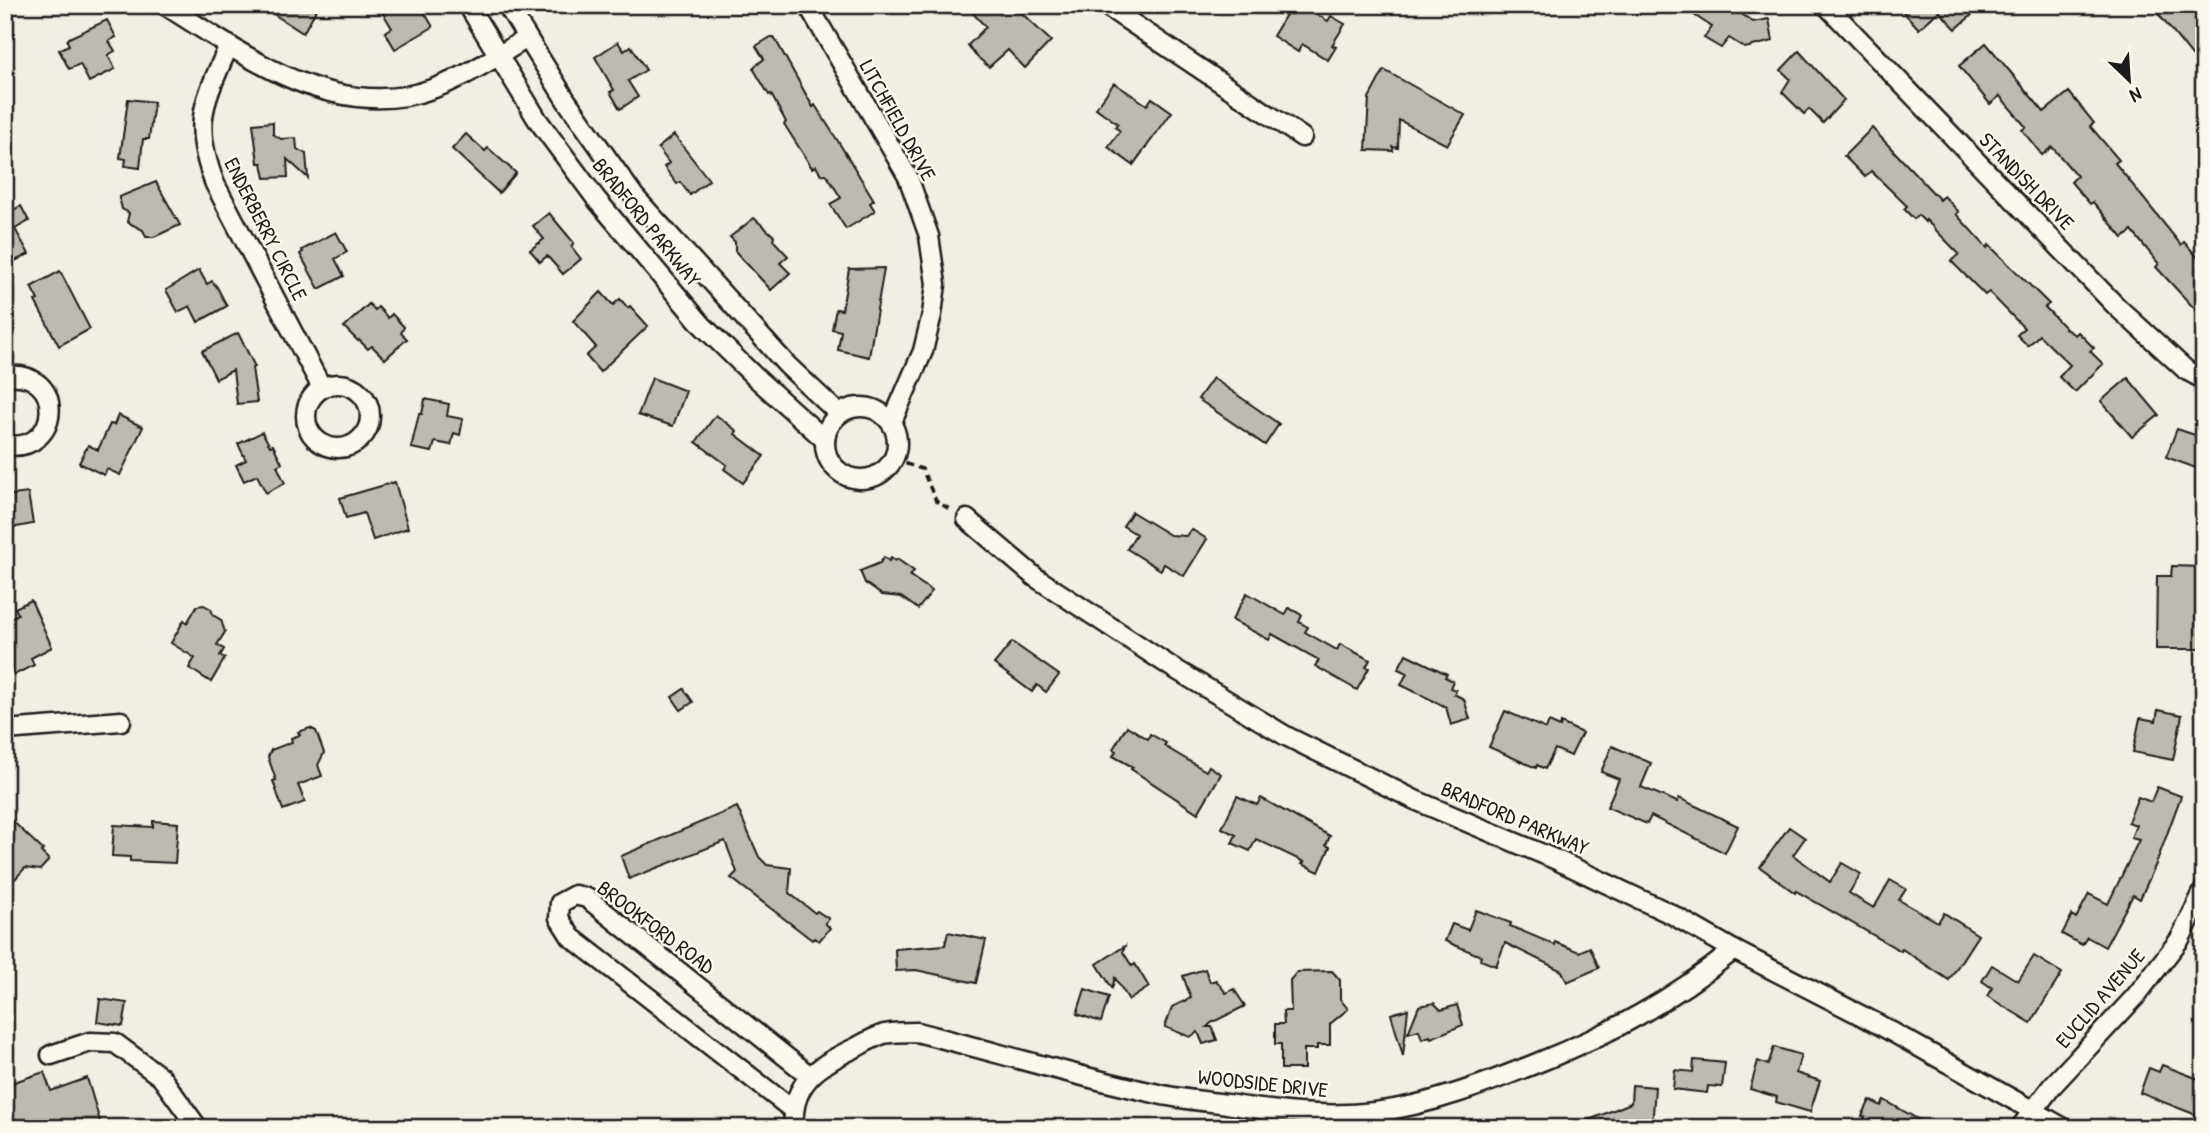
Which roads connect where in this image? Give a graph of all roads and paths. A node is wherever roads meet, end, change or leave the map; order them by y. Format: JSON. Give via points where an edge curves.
{"nodes":[{"id":1,"x":165,"y":5,"type":"edge"},
{"id":2,"x":468,"y":5,"type":"edge"},
{"id":3,"x":507,"y":5,"type":"edge"},
{"id":4,"x":808,"y":5,"type":"edge"},
{"id":5,"x":1105,"y":5,"type":"edge"},
{"id":6,"x":1826,"y":5,"type":"edge"},
{"id":7,"x":527,"y":38,"type":"junction"},
{"id":8,"x":229,"y":45,"type":"junction"},
{"id":9,"x":499,"y":55,"type":"junction"},
{"id":10,"x":1302,"y":137,"type":"dead end"},
{"id":11,"x":5,"y":376,"type":"edge"},
{"id":12,"x":2204,"y":380,"type":"edge"},
{"id":13,"x":322,"y":388,"type":"dead end"},
{"id":14,"x":839,"y":414,"type":"junction"},
{"id":15,"x":892,"y":422,"type":"junction"},
{"id":16,"x":825,"y":440,"type":"junction"},
{"id":17,"x":5,"y":445,"type":"edge"},
{"id":18,"x":894,"y":460,"type":"junction"},
{"id":19,"x":967,"y":519,"type":"joint"},
{"id":20,"x":121,"y":721,"type":"dead end"},
{"id":21,"x":5,"y":730,"type":"edge"},
{"id":22,"x":2204,"y":890,"type":"edge"},
{"id":23,"x":1734,"y":950,"type":"junction"},
{"id":24,"x":51,"y":1055,"type":"dead end"},
{"id":25,"x":810,"y":1076,"type":"junction"},
{"id":26,"x":2032,"y":1110,"type":"junction"},
{"id":27,"x":793,"y":1119,"type":"edge"},
{"id":28,"x":198,"y":1128,"type":"edge"},
{"id":29,"x":2020,"y":1128,"type":"edge"},
{"id":30,"x":2064,"y":1128,"type":"edge"}],
"edges":[{"from":1,"to":8,"type":"street"},
{"from":2,"to":9,"type":"street","name":"BRADFORD PARKWAY"},
{"from":3,"to":7,"type":"street","name":"BRADFORD PARKWAY"},
{"from":4,"to":15,"type":"street","name":"LITCHFIELD DRIVE","via":[[908,177],[929,236],[936,284],[932,314],[923,351]]},
{"from":5,"to":10,"type":"street"},
{"from":6,"to":12,"type":"street","name":"STANDISH DRIVE","via":[[2117,307],[2186,370]]},
{"from":7,"to":9,"type":"street"},
{"from":7,"to":14,"type":"street","name":"BRADFORD PARKWAY","via":[[634,196],[787,365]]},
{"from":8,"to":9,"type":"street","via":[[296,82],[321,91],[368,97],[406,96],[447,83]]},
{"from":8,"to":13,"type":"street","name":"ENDERBERRY CIRCLE","via":[[201,122],[204,156]]},
{"from":9,"to":16,"type":"street","name":"BRADFORD PARKWAY","via":[[537,119],[597,200],[684,304]]},
{"from":11,"to":17,"type":"street","via":[[27,377],[37,383],[51,412],[35,440]]},
{"from":14,"to":15,"type":"street","via":[[861,406],[884,413]]},
{"from":14,"to":16,"type":"street"},
{"from":15,"to":18,"type":"street","via":[[898,440]]},
{"from":16,"to":18,"type":"street","name":"BRADFORD PARKWAY","via":[[834,468],[851,478],[871,478]]},
{"from":18,"to":19,"type":"path","via":[[922,469],[936,501]]},
{"from":19,"to":23,"type":"street","name":"BRADFORD PARKWAY","via":[[1035,577],[1286,736],[1415,800],[1671,914]]},
{"from":20,"to":21,"type":"street"},
{"from":22,"to":26,"type":"street","name":"EUCLID AVENUE","via":[[2180,939],[2135,998]]},
{"from":23,"to":25,"type":"street","name":"WOODSIDE DRIVE","via":[[1659,1006],[1596,1039],[1483,1085],[1373,1112],[1277,1112],[1155,1094],[917,1031],[883,1035],[835,1057]]},
{"from":23,"to":26,"type":"street","name":"BRADFORD PARKWAY"},
{"from":24,"to":28,"type":"street","via":[[90,1042],[115,1044],[161,1077]]},
{"from":25,"to":27,"type":"street","name":"BROOKFORD ROAD","via":[[800,1088]]},
{"from":25,"to":27,"type":"street","name":"BROOKFORD ROAD","via":[[587,898],[575,895],[560,903],[559,918],[570,937]]},
{"from":26,"to":29,"type":"street","name":"EUCLID AVENUE"},
{"from":26,"to":30,"type":"street","name":"BRADFORD PARKWAY"}]}
